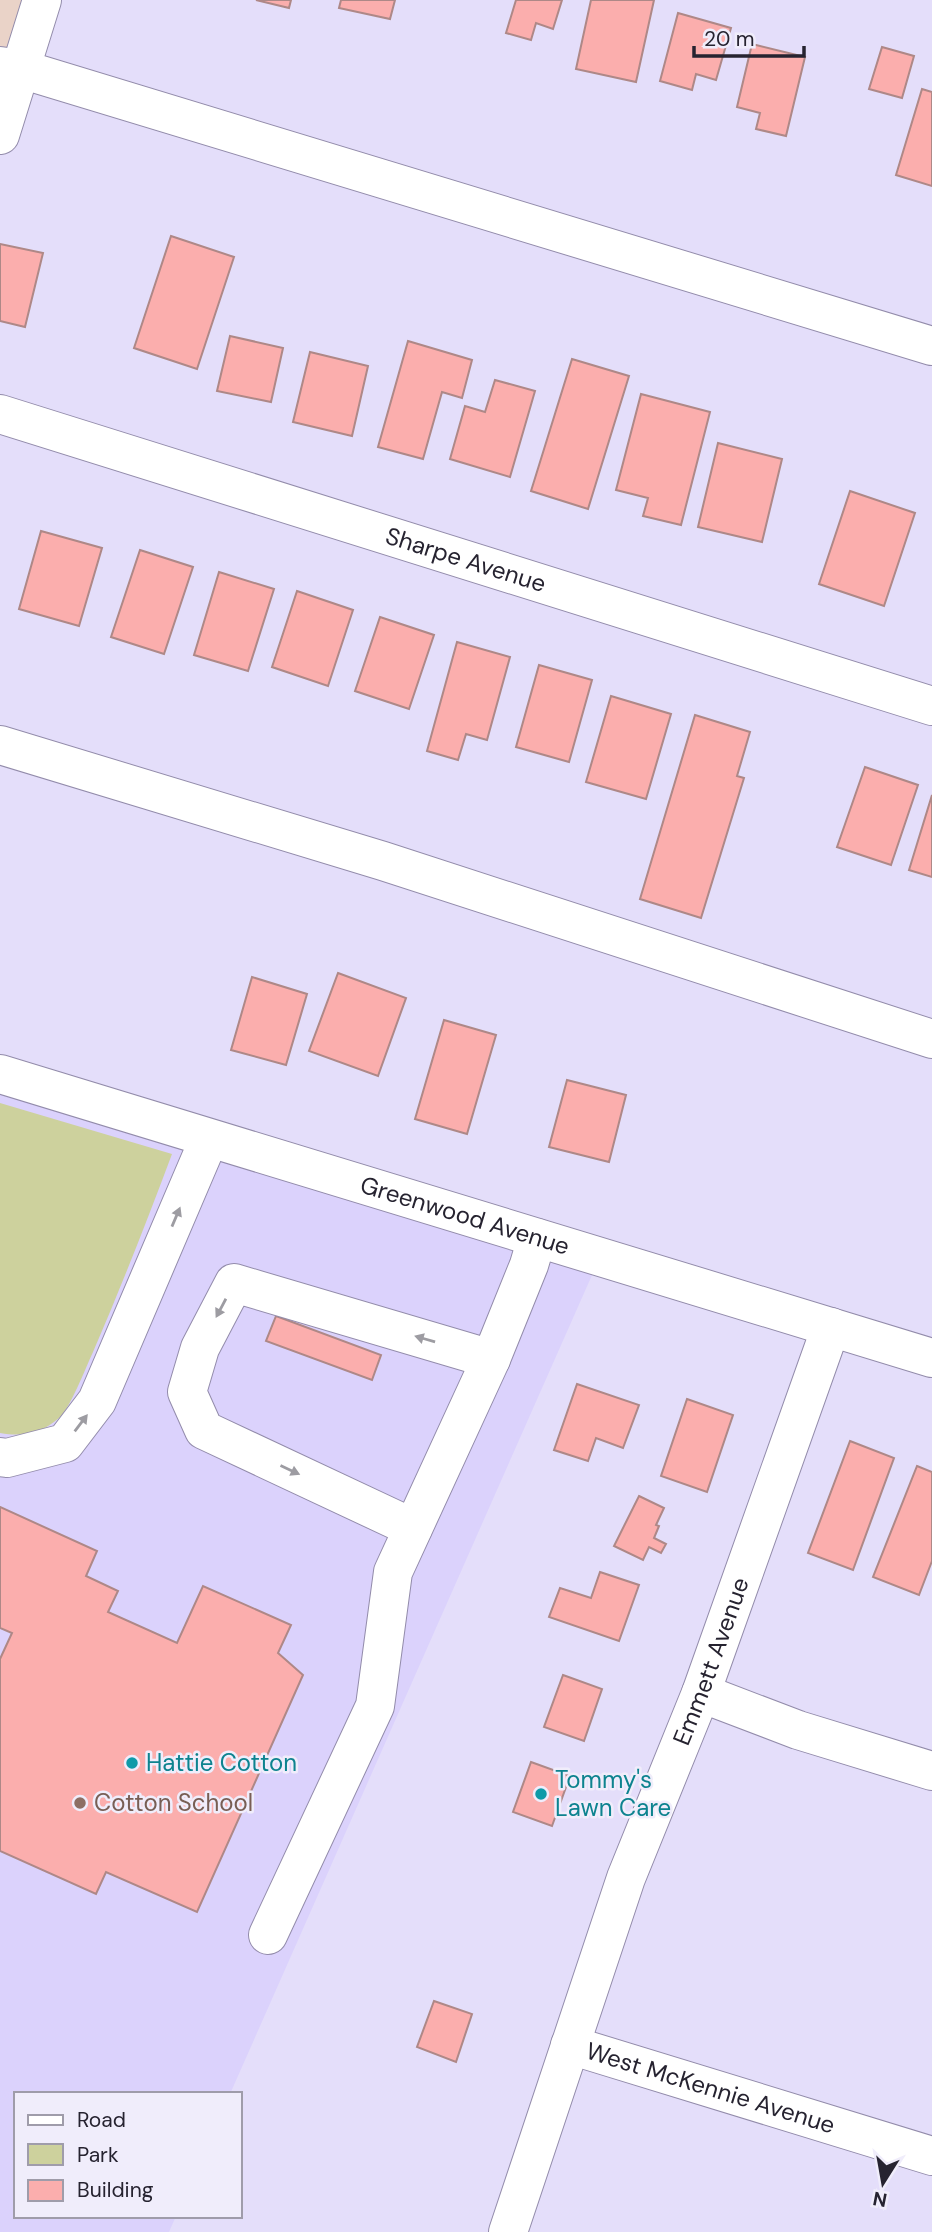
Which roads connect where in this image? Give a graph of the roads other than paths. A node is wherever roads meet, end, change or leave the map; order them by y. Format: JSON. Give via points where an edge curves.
{"nodes":[{"id":1,"x":41,"y":0,"type":"edge"},
{"id":2,"x":10,"y":67,"type":"edge"},
{"id":3,"x":0,"y":135,"type":"edge"},
{"id":4,"x":932,"y":346,"type":"edge"},
{"id":5,"x":0,"y":414,"type":"edge"},
{"id":6,"x":932,"y":706,"type":"edge"},
{"id":7,"x":0,"y":745,"type":"edge"},
{"id":8,"x":932,"y":1038,"type":"edge"},
{"id":9,"x":0,"y":1074,"type":"edge"},
{"id":10,"x":209,"y":1139,"type":"junction"},
{"id":11,"x":537,"y":1238,"type":"junction"},
{"id":12,"x":831,"y":1328,"type":"junction"},
{"id":13,"x":932,"y":1358,"type":"edge"},
{"id":14,"x":491,"y":1359,"type":"junction"},
{"id":15,"x":0,"y":1457,"type":"edge"},
{"id":16,"x":413,"y":1528,"type":"junction"},
{"id":17,"x":701,"y":1693,"type":"junction"},
{"id":18,"x":932,"y":1771,"type":"edge"},
{"id":19,"x":268,"y":1935,"type":"dead end"},
{"id":20,"x":570,"y":2045,"type":"junction"},
{"id":21,"x":932,"y":2156,"type":"edge"},
{"id":22,"x":508,"y":2232,"type":"edge"}],
"edges":[{"from":1,"to":2,"type":"street"},
{"from":2,"to":3,"type":"street"},
{"from":2,"to":4,"type":"street"},
{"from":5,"to":6,"type":"street","name":"Sharpe Avenue"},
{"from":7,"to":8,"type":"street","via":[[383,861]]},
{"from":9,"to":10,"type":"street","name":"Greenwood Avenue"},
{"from":10,"to":11,"type":"street","name":"Greenwood Avenue"},
{"from":15,"to":10,"type":"street","one_way":true,"via":[[65,1443],[97,1401]]},
{"from":11,"to":12,"type":"street","name":"Greenwood Avenue"},
{"from":11,"to":14,"type":"street"},
{"from":12,"to":13,"type":"street","name":"Greenwood Avenue"},
{"from":12,"to":17,"type":"street","name":"Emmett Avenue"},
{"from":14,"to":16,"type":"street"},
{"from":14,"to":16,"type":"street","one_way":true,"via":[[234,1283],[200,1348],[187,1392],[204,1430]]},
{"from":16,"to":19,"type":"street","via":[[393,1572],[375,1706]]},
{"from":17,"to":18,"type":"street","via":[[798,1730]]},
{"from":17,"to":20,"type":"street","name":"Emmett Avenue","via":[[626,1878]]},
{"from":20,"to":21,"type":"street","name":"West McKennie Avenue"},
{"from":20,"to":22,"type":"street","name":"Emmett Avenue"}]}
